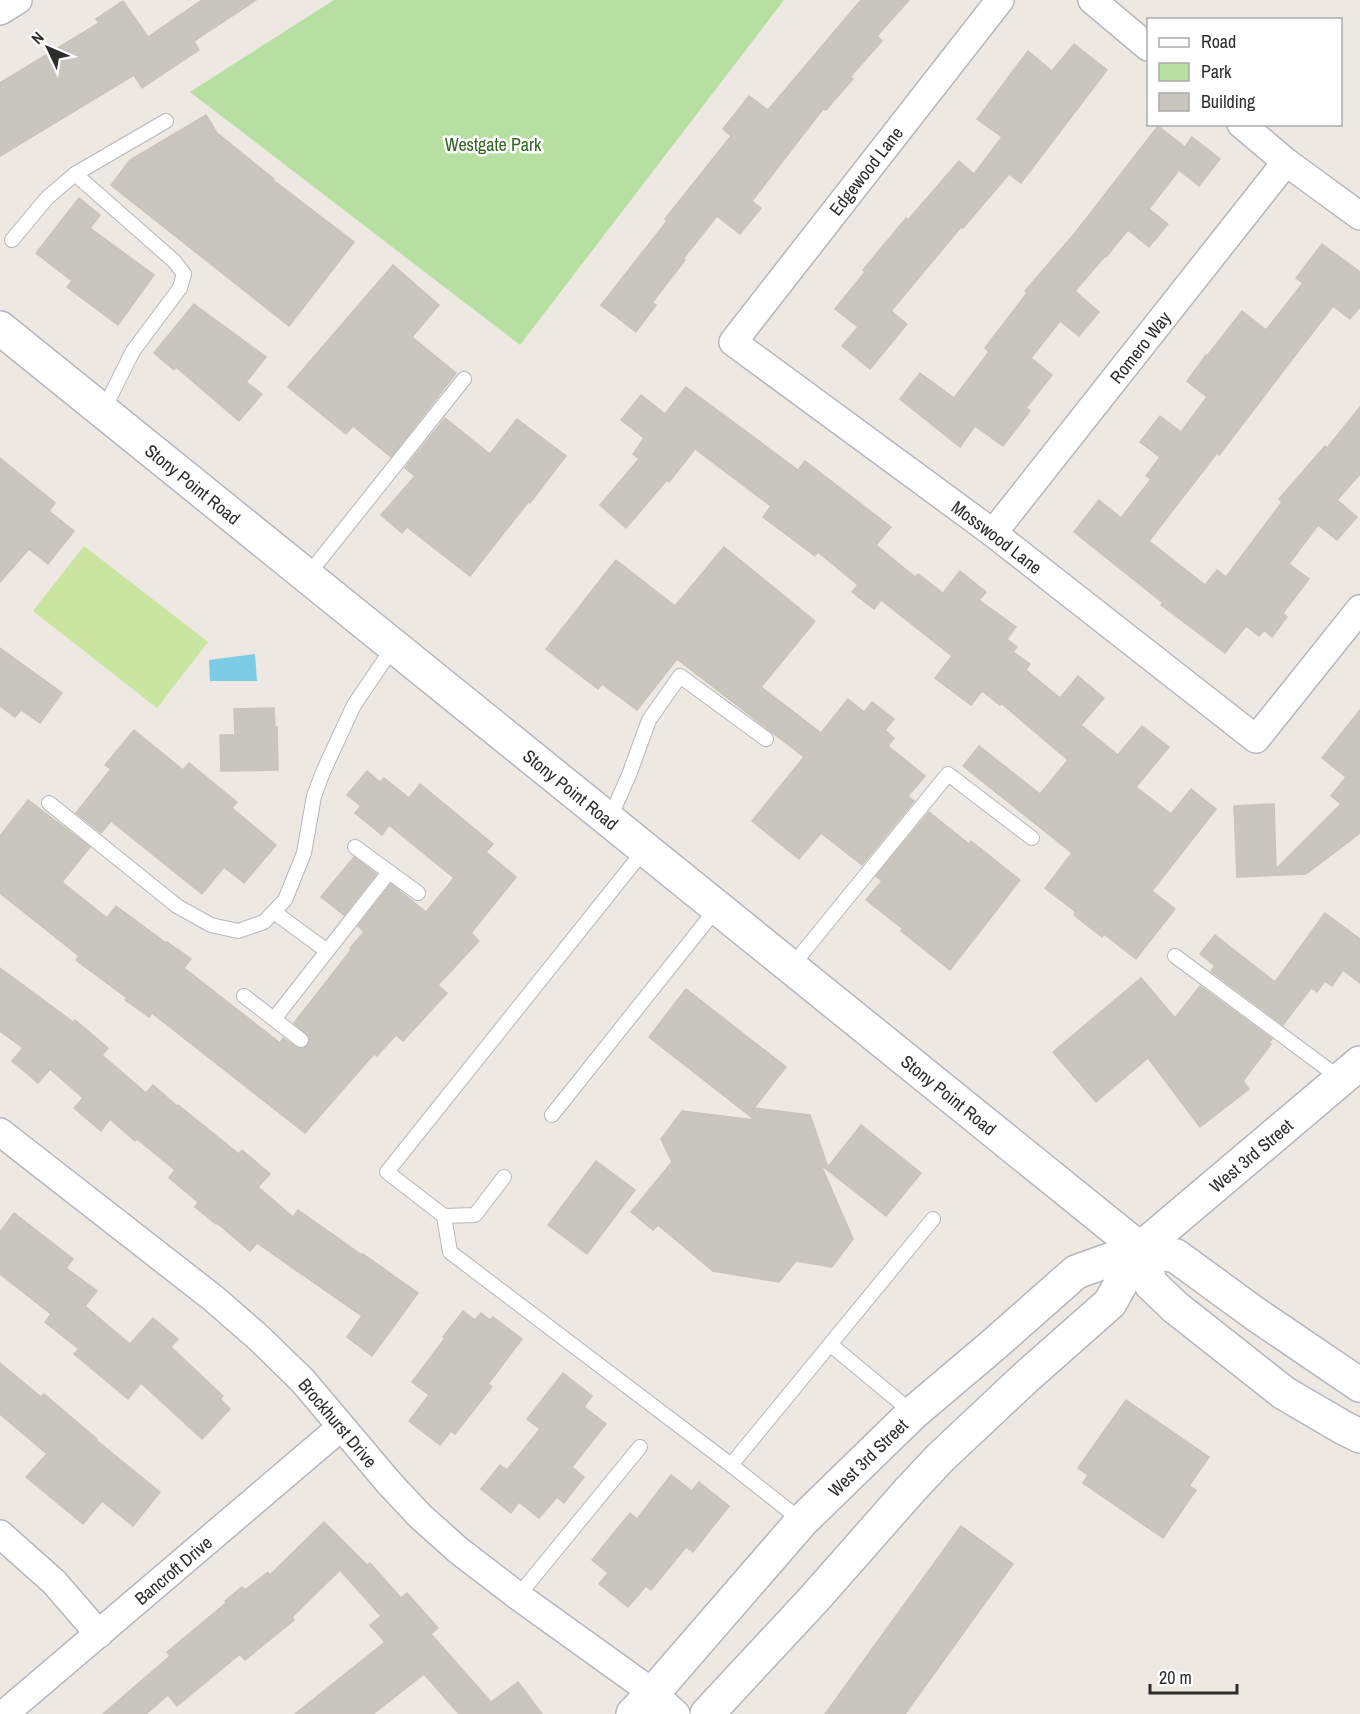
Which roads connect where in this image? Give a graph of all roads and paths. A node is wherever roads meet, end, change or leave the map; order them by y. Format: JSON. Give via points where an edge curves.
{"nodes":[{"id":1,"x":18,"y":0,"type":"edge"},
{"id":2,"x":1000,"y":0,"type":"edge"},
{"id":3,"x":1092,"y":0,"type":"edge"},
{"id":4,"x":0,"y":11,"type":"edge"},
{"id":5,"x":1147,"y":45,"type":"edge"},
{"id":6,"x":166,"y":120,"type":"dead end"},
{"id":7,"x":1243,"y":126,"type":"edge"},
{"id":8,"x":1286,"y":162,"type":"junction"},
{"id":9,"x":75,"y":174,"type":"junction"},
{"id":10,"x":1360,"y":216,"type":"edge"},
{"id":11,"x":12,"y":240,"type":"dead end"},
{"id":12,"x":0,"y":328,"type":"edge"},
{"id":13,"x":733,"y":342,"type":"joint"},
{"id":14,"x":464,"y":379,"type":"dead end"},
{"id":15,"x":103,"y":411,"type":"junction"},
{"id":16,"x":993,"y":533,"type":"junction"},
{"id":17,"x":307,"y":576,"type":"junction"},
{"id":18,"x":1360,"y":609,"type":"edge"},
{"id":19,"x":394,"y":646,"type":"junction"},
{"id":20,"x":766,"y":739,"type":"dead end"},
{"id":21,"x":49,"y":803,"type":"dead end"},
{"id":22,"x":609,"y":820,"type":"junction"},
{"id":23,"x":1032,"y":838,"type":"dead end"},
{"id":24,"x":356,"y":847,"type":"dead end"},
{"id":25,"x":645,"y":849,"type":"junction"},
{"id":26,"x":389,"y":872,"type":"junction"},
{"id":27,"x":418,"y":893,"type":"dead end"},
{"id":28,"x":717,"y":907,"type":"junction"},
{"id":29,"x":274,"y":912,"type":"junction"},
{"id":30,"x":327,"y":951,"type":"junction"},
{"id":31,"x":1175,"y":956,"type":"dead end"},
{"id":32,"x":791,"y":967,"type":"junction"},
{"id":33,"x":244,"y":996,"type":"dead end"},
{"id":34,"x":274,"y":1019,"type":"junction"},
{"id":35,"x":301,"y":1040,"type":"dead end"},
{"id":36,"x":1350,"y":1071,"type":"edge"},
{"id":37,"x":552,"y":1115,"type":"dead end"},
{"id":38,"x":0,"y":1132,"type":"edge"},
{"id":39,"x":504,"y":1177,"type":"dead end"},
{"id":40,"x":444,"y":1216,"type":"junction"},
{"id":41,"x":933,"y":1219,"type":"dead end"},
{"id":42,"x":1140,"y":1249,"type":"junction"},
{"id":43,"x":831,"y":1345,"type":"junction"},
{"id":44,"x":1360,"y":1385,"type":"edge"},
{"id":45,"x":913,"y":1413,"type":"junction"},
{"id":46,"x":341,"y":1427,"type":"junction"},
{"id":47,"x":1360,"y":1436,"type":"edge"},
{"id":48,"x":640,"y":1447,"type":"dead end"},
{"id":49,"x":732,"y":1465,"type":"junction"},
{"id":50,"x":802,"y":1521,"type":"junction"},
{"id":51,"x":0,"y":1534,"type":"edge"},
{"id":52,"x":518,"y":1596,"type":"junction"},
{"id":53,"x":99,"y":1634,"type":"junction"},
{"id":54,"x":654,"y":1707,"type":"edge"},
{"id":55,"x":4,"y":1714,"type":"edge"},
{"id":56,"x":707,"y":1714,"type":"edge"}],
"edges":[{"from":1,"to":4,"type":"street"},
{"from":2,"to":13,"type":"street","name":"Edgewood Lane"},
{"from":3,"to":5,"type":"street"},
{"from":6,"to":9,"type":"lane"},
{"from":7,"to":8,"type":"street"},
{"from":8,"to":10,"type":"street"},
{"from":8,"to":16,"type":"street","name":"Romero Way"},
{"from":9,"to":11,"type":"lane","via":[[46,198]]},
{"from":9,"to":15,"type":"lane","via":[[184,274],[180,288],[133,351]]},
{"from":12,"to":15,"type":"main road","name":"Stony Point Road"},
{"from":13,"to":16,"type":"street","name":"Mosswood Lane"},
{"from":14,"to":17,"type":"lane"},
{"from":15,"to":17,"type":"main road","name":"Stony Point Road"},
{"from":16,"to":18,"type":"street","name":"Mosswood Lane","via":[[1256,739]]},
{"from":17,"to":19,"type":"main road","name":"Stony Point Road"},
{"from":19,"to":22,"type":"main road","name":"Stony Point Road"},
{"from":19,"to":29,"type":"lane","via":[[354,705],[323,772],[314,796],[304,853],[285,900]]},
{"from":20,"to":22,"type":"lane","via":[[680,676],[649,720]]},
{"from":21,"to":29,"type":"lane","via":[[177,906],[211,925],[238,931],[264,922]]},
{"from":22,"to":25,"type":"main road","name":"Stony Point Road"},
{"from":23,"to":32,"type":"lane","via":[[948,774]]},
{"from":24,"to":26,"type":"lane"},
{"from":25,"to":28,"type":"main road","name":"Stony Point Road"},
{"from":25,"to":40,"type":"lane","via":[[387,1172]]},
{"from":26,"to":27,"type":"lane"},
{"from":26,"to":30,"type":"lane"},
{"from":28,"to":32,"type":"main road","name":"Stony Point Road"},
{"from":28,"to":37,"type":"lane"},
{"from":29,"to":30,"type":"lane"},
{"from":30,"to":34,"type":"lane"},
{"from":31,"to":36,"type":"lane"},
{"from":32,"to":42,"type":"main road","name":"Stony Point Road"},
{"from":33,"to":34,"type":"lane"},
{"from":34,"to":35,"type":"lane"},
{"from":36,"to":42,"type":"main road","name":"West 3rd Street"},
{"from":38,"to":46,"type":"street","name":"Brockhurst Drive","via":[[213,1298],[303,1381]]},
{"from":39,"to":40,"type":"lane","via":[[475,1215]]},
{"from":40,"to":49,"type":"lane","via":[[450,1252]]},
{"from":41,"to":43,"type":"lane"},
{"from":42,"to":44,"type":"main road","name":"Stony Point Road","via":[[1176,1256]]},
{"from":42,"to":45,"type":"main road","name":"West 3rd Street","via":[[1076,1272]]},
{"from":42,"to":47,"type":"main road","via":[[1151,1284],[1175,1307],[1284,1393]]},
{"from":42,"to":56,"type":"main road","name":"West 3rd Street","via":[[1110,1303],[940,1458]]},
{"from":43,"to":45,"type":"lane"},
{"from":43,"to":49,"type":"lane"},
{"from":45,"to":50,"type":"main road","name":"West 3rd Street"},
{"from":46,"to":52,"type":"street","name":"Brockhurst Drive","via":[[420,1516]]},
{"from":46,"to":53,"type":"street","name":"Bancroft Drive"},
{"from":48,"to":52,"type":"lane"},
{"from":49,"to":50,"type":"lane"},
{"from":50,"to":54,"type":"main road","name":"West 3rd Street"},
{"from":51,"to":53,"type":"street","via":[[54,1582]]},
{"from":52,"to":54,"type":"street","name":"Brockhurst Drive"},
{"from":53,"to":55,"type":"street","name":"Bancroft Drive"}]}
